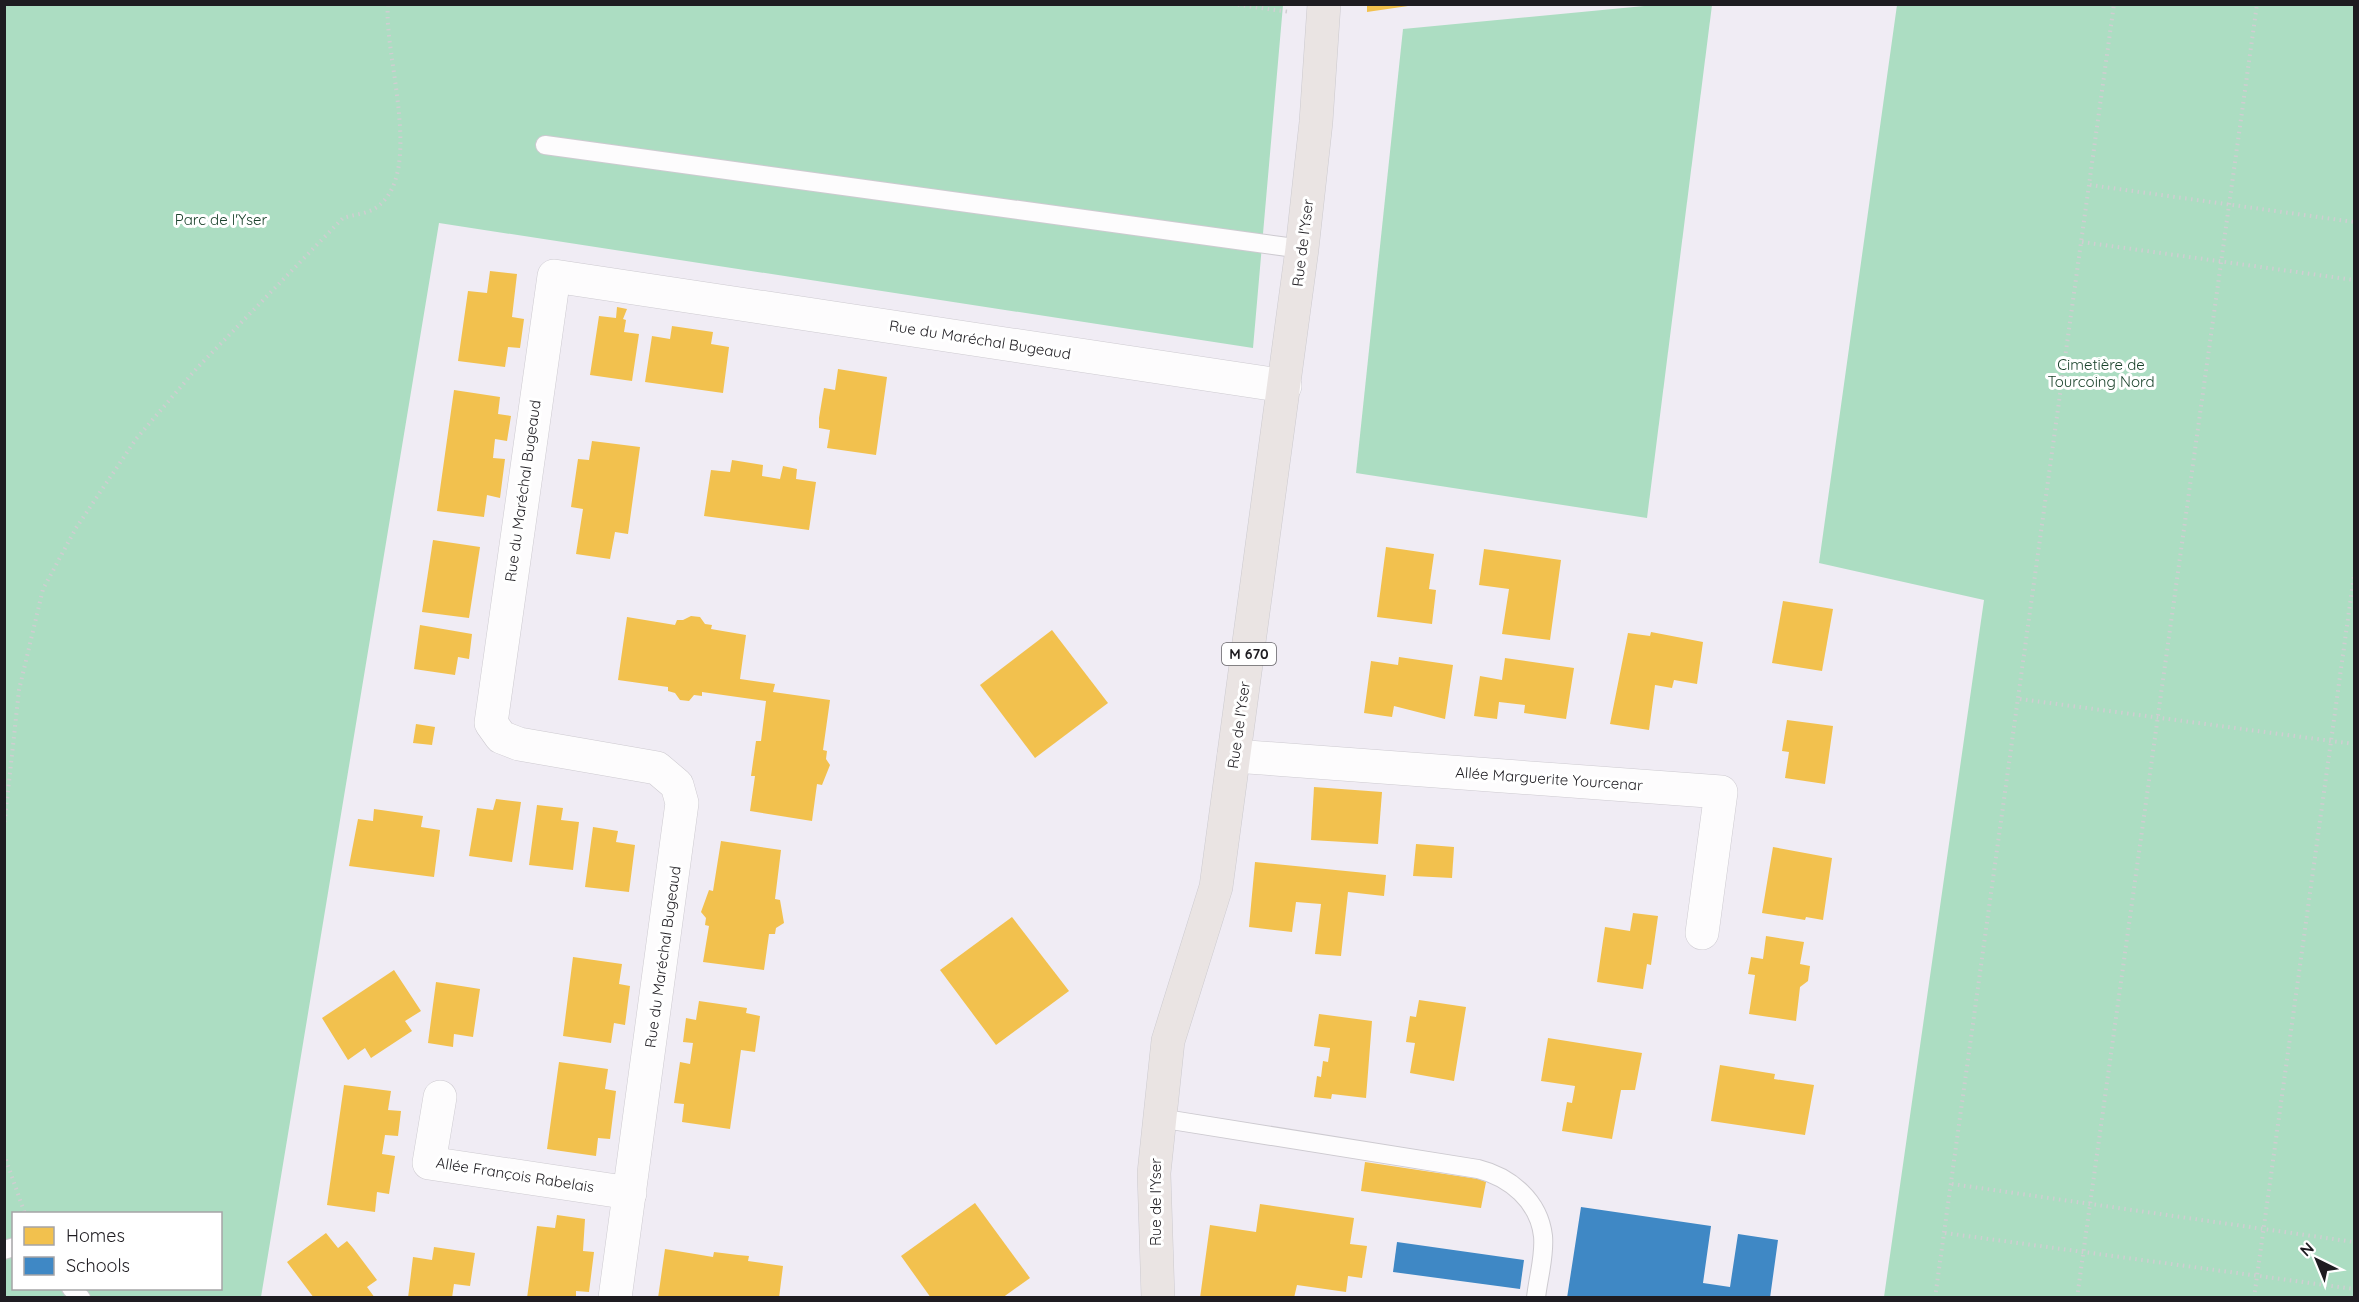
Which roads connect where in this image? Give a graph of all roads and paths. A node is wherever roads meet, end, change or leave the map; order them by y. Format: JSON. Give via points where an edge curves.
{"nodes":[{"id":1,"x":388,"y":4,"type":"edge"},
{"id":2,"x":1232,"y":4,"type":"edge"},
{"id":3,"x":2114,"y":4,"type":"edge"},
{"id":4,"x":2257,"y":4,"type":"edge"},
{"id":5,"x":1324,"y":11,"type":"edge"},
{"id":6,"x":545,"y":145,"type":"dead end"},
{"id":7,"x":2090,"y":185,"type":"junction"},
{"id":8,"x":2229,"y":205,"type":"junction"},
{"id":9,"x":2355,"y":222,"type":"edge"},
{"id":10,"x":2082,"y":242,"type":"junction"},
{"id":11,"x":1302,"y":249,"type":"junction"},
{"id":12,"x":2222,"y":261,"type":"junction"},
{"id":13,"x":2355,"y":280,"type":"edge"},
{"id":14,"x":1285,"y":386,"type":"junction"},
{"id":15,"x":2355,"y":575,"type":"edge"},
{"id":16,"x":2020,"y":699,"type":"junction"},
{"id":17,"x":2158,"y":717,"type":"junction"},
{"id":18,"x":2332,"y":741,"type":"junction"},
{"id":19,"x":2355,"y":744,"type":"edge"},
{"id":20,"x":1234,"y":756,"type":"junction"},
{"id":21,"x":4,"y":828,"type":"edge"},
{"id":22,"x":1702,"y":933,"type":"dead end"},
{"id":23,"x":440,"y":1097,"type":"dead end"},
{"id":24,"x":1159,"y":1118,"type":"junction"},
{"id":25,"x":4,"y":1154,"type":"edge"},
{"id":26,"x":1952,"y":1184,"type":"junction"},
{"id":27,"x":630,"y":1193,"type":"junction"},
{"id":28,"x":2091,"y":1204,"type":"junction"},
{"id":29,"x":24,"y":1212,"type":"edge"},
{"id":30,"x":2263,"y":1229,"type":"junction"},
{"id":31,"x":1945,"y":1233,"type":"junction"},
{"id":32,"x":2355,"y":1242,"type":"edge"},
{"id":33,"x":2084,"y":1252,"type":"junction"},
{"id":34,"x":2257,"y":1276,"type":"junction"},
{"id":35,"x":2355,"y":1289,"type":"edge"},
{"id":36,"x":615,"y":1298,"type":"edge"},
{"id":37,"x":1158,"y":1298,"type":"edge"},
{"id":38,"x":1536,"y":1298,"type":"edge"},
{"id":39,"x":1935,"y":1298,"type":"edge"},
{"id":40,"x":2077,"y":1298,"type":"edge"},
{"id":41,"x":2254,"y":1298,"type":"edge"}],
"edges":[{"from":1,"to":21,"type":"path","via":[[401,129],[395,185],[374,209],[343,218],[196,368],[136,439],[76,528],[40,600],[19,690]]},
{"from":2,"to":5,"type":"path"},
{"from":3,"to":7,"type":"path"},
{"from":4,"to":8,"type":"path"},
{"from":5,"to":11,"type":"main road","name":"Rue de l'Yser","number":"M 670"},
{"from":6,"to":11,"type":"lane"},
{"from":7,"to":8,"type":"path"},
{"from":7,"to":10,"type":"path"},
{"from":8,"to":9,"type":"path"},
{"from":8,"to":12,"type":"path"},
{"from":10,"to":12,"type":"path"},
{"from":10,"to":16,"type":"path"},
{"from":11,"to":14,"type":"main road","name":"Rue de l'Yser","number":"M 670"},
{"from":12,"to":13,"type":"path"},
{"from":12,"to":17,"type":"path"},
{"from":14,"to":20,"type":"main road","name":"Rue de l'Yser","number":"M 670"},
{"from":14,"to":27,"type":"street","name":"Rue du Maréchal Bugeaud","via":[[554,276],[490,723],[501,737],[519,744],[657,768],[672,779],[680,793],[682,816]]},
{"from":15,"to":18,"type":"path"},
{"from":16,"to":17,"type":"path"},
{"from":16,"to":26,"type":"path"},
{"from":17,"to":18,"type":"path"},
{"from":17,"to":28,"type":"path"},
{"from":18,"to":19,"type":"path"},
{"from":18,"to":30,"type":"path"},
{"from":20,"to":22,"type":"street","name":"Allée Marguerite Yourcenar","via":[[1721,792]]},
{"from":20,"to":24,"type":"main road","name":"Rue de l'Yser","number":"M 670","via":[[1216,887],[1170,1031]]},
{"from":23,"to":27,"type":"street","name":"Allée François Rabelais","via":[[429,1163]]},
{"from":24,"to":37,"type":"main road","name":"Rue de l'Yser","number":"M 670","via":[[1154,1196]]},
{"from":24,"to":38,"type":"lane","via":[[1503,1176],[1521,1191],[1540,1224],[1542,1248]]},
{"from":25,"to":29,"type":"path"},
{"from":26,"to":28,"type":"path"},
{"from":26,"to":31,"type":"path"},
{"from":27,"to":36,"type":"street","name":"Rue du Maréchal Bugeaud"},
{"from":28,"to":30,"type":"path"},
{"from":28,"to":33,"type":"path"},
{"from":30,"to":32,"type":"path"},
{"from":30,"to":34,"type":"path"},
{"from":31,"to":33,"type":"path"},
{"from":31,"to":39,"type":"path"},
{"from":33,"to":34,"type":"path"},
{"from":33,"to":40,"type":"path"},
{"from":34,"to":35,"type":"path"},
{"from":34,"to":41,"type":"path"}]}
